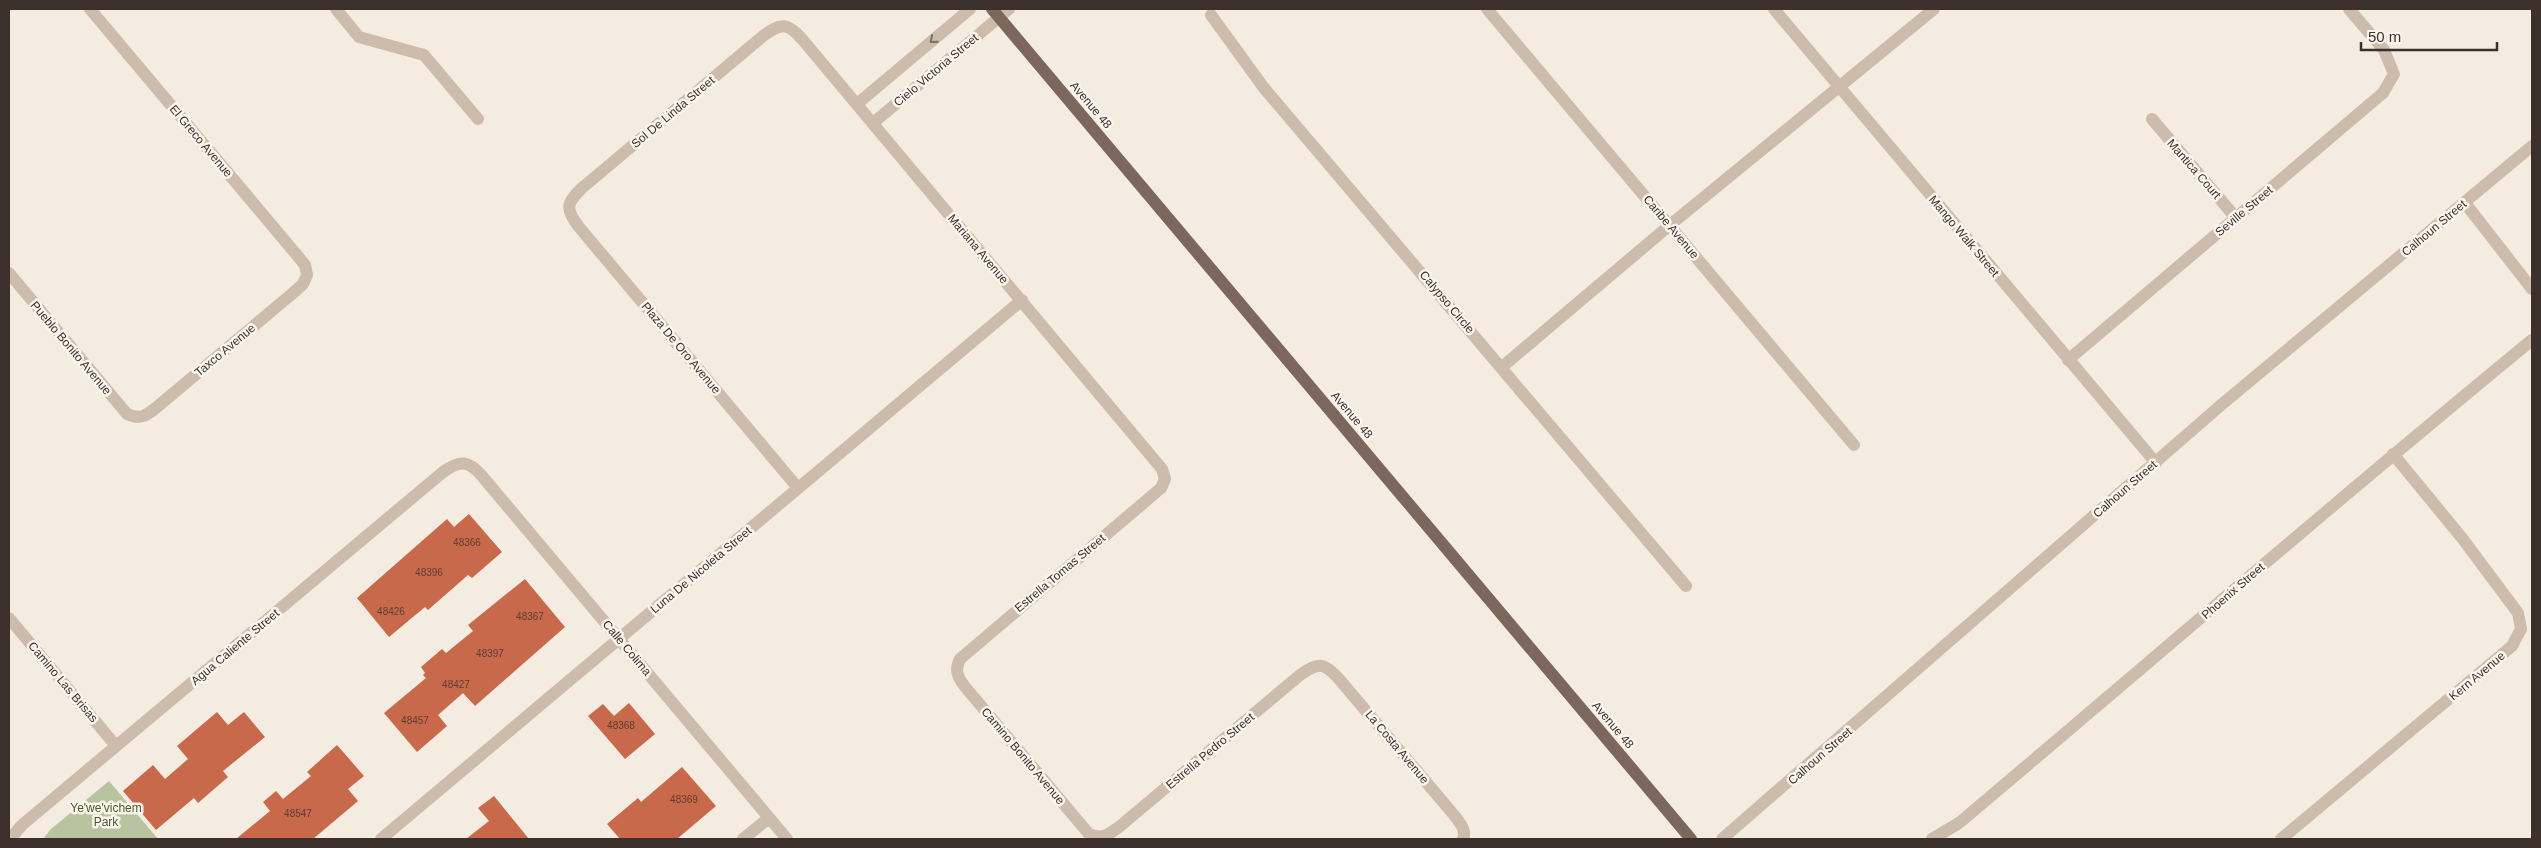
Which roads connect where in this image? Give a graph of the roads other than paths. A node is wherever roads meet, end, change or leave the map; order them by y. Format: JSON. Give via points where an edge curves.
{"nodes":[{"id":1,"x":90,"y":9,"type":"edge"},
{"id":2,"x":336,"y":9,"type":"edge"},
{"id":3,"x":970,"y":9,"type":"edge"},
{"id":4,"x":1487,"y":9,"type":"edge"},
{"id":5,"x":1774,"y":9,"type":"edge"},
{"id":6,"x":1934,"y":9,"type":"edge"},
{"id":7,"x":2349,"y":9,"type":"edge"},
{"id":8,"x":1000,"y":12,"type":"edge"},
{"id":9,"x":1211,"y":16,"type":"dead end"},
{"id":10,"x":784,"y":25,"type":"joint"},
{"id":11,"x":1839,"y":86,"type":"junction"},
{"id":12,"x":857,"y":104,"type":"junction"},
{"id":13,"x":478,"y":119,"type":"dead end"},
{"id":14,"x":2152,"y":120,"type":"dead end"},
{"id":15,"x":873,"y":123,"type":"junction"},
{"id":16,"x":2532,"y":146,"type":"edge"},
{"id":17,"x":2465,"y":203,"type":"junction"},
{"id":18,"x":568,"y":206,"type":"joint"},
{"id":19,"x":2236,"y":218,"type":"junction"},
{"id":20,"x":1670,"y":225,"type":"junction"},
{"id":21,"x":9,"y":273,"type":"edge"},
{"id":22,"x":307,"y":275,"type":"joint"},
{"id":23,"x":2532,"y":289,"type":"edge"},
{"id":24,"x":1022,"y":300,"type":"junction"},
{"id":25,"x":2532,"y":340,"type":"edge"},
{"id":26,"x":2068,"y":360,"type":"junction"},
{"id":27,"x":1502,"y":367,"type":"junction"},
{"id":28,"x":137,"y":418,"type":"joint"},
{"id":29,"x":1854,"y":445,"type":"dead end"},
{"id":30,"x":2393,"y":454,"type":"junction"},
{"id":31,"x":464,"y":461,"type":"joint"},
{"id":32,"x":2156,"y":463,"type":"junction"},
{"id":33,"x":1165,"y":479,"type":"joint"},
{"id":34,"x":798,"y":488,"type":"junction"},
{"id":35,"x":1686,"y":586,"type":"dead end"},
{"id":36,"x":9,"y":618,"type":"edge"},
{"id":37,"x":619,"y":639,"type":"junction"},
{"id":38,"x":1321,"y":664,"type":"joint"},
{"id":39,"x":956,"y":668,"type":"joint"},
{"id":40,"x":116,"y":746,"type":"junction"},
{"id":41,"x":769,"y":818,"type":"junction"},
{"id":42,"x":1464,"y":837,"type":"edge"},
{"id":43,"x":1099,"y":838,"type":"joint"},
{"id":44,"x":10,"y":839,"type":"edge"},
{"id":45,"x":381,"y":839,"type":"edge"},
{"id":46,"x":743,"y":839,"type":"edge"},
{"id":47,"x":787,"y":839,"type":"edge"},
{"id":48,"x":1691,"y":839,"type":"edge"},
{"id":49,"x":1722,"y":839,"type":"edge"},
{"id":50,"x":1932,"y":839,"type":"edge"},
{"id":51,"x":2281,"y":839,"type":"edge"}],
"edges":[{"from":1,"to":22,"type":"street","name":"El Greco Avenue","via":[[305,265]]},
{"from":2,"to":13,"type":"street","via":[[359,37],[424,54]]},
{"from":3,"to":12,"type":"street","name":"Cielo Victoria Street","one_way":true},
{"from":4,"to":20,"type":"street","name":"Caribe Avenue"},
{"from":5,"to":11,"type":"street","name":"Mango Walk Street"},
{"from":6,"to":11,"type":"street"},
{"from":7,"to":19,"type":"street","name":"Seville Street","via":[[2384,50],[2394,74],[2383,93]]},
{"from":8,"to":15,"type":"street","name":"Cielo Victoria Street"},
{"from":8,"to":48,"type":"main road","name":"Avenue 48"},
{"from":9,"to":27,"type":"street","name":"Calypso Circle","via":[[1264,88]]},
{"from":10,"to":12,"type":"street","name":"Mariana Avenue","via":[[793,29]]},
{"from":10,"to":18,"type":"street","name":"Sol De Linda Street","via":[[763,36],[612,162],[572,197]]},
{"from":11,"to":20,"type":"street"},
{"from":11,"to":26,"type":"street","name":"Mango Walk Street"},
{"from":12,"to":15,"type":"street","name":"Mariana Avenue"},
{"from":14,"to":19,"type":"street","name":"Mantica Court"},
{"from":15,"to":24,"type":"street","name":"Mariana Avenue"},
{"from":16,"to":17,"type":"street","name":"Calhoun Street"},
{"from":17,"to":23,"type":"street"},
{"from":17,"to":32,"type":"street","name":"Calhoun Street"},
{"from":18,"to":34,"type":"street","name":"Plaza De Oro Avenue","via":[[579,227]]},
{"from":19,"to":26,"type":"street","name":"Seville Street"},
{"from":20,"to":27,"type":"street"},
{"from":20,"to":29,"type":"street","name":"Caribe Avenue"},
{"from":21,"to":28,"type":"street","name":"Pueblo Bonito Avenue","via":[[127,414]]},
{"from":22,"to":28,"type":"street","name":"Taxco Avenue","via":[[293,293],[146,416]]},
{"from":24,"to":33,"type":"street","name":"Mariana Avenue","via":[[1154,458]]},
{"from":24,"to":34,"type":"street","name":"Luna De Nicoleta Street"},
{"from":25,"to":30,"type":"street","name":"Phoenix Street"},
{"from":26,"to":32,"type":"street","name":"Mango Walk Street"},
{"from":27,"to":35,"type":"street","name":"Calypso Circle"},
{"from":30,"to":50,"type":"street","name":"Phoenix Street","via":[[1959,823]]},
{"from":30,"to":51,"type":"street","name":"Kern Avenue","via":[[2518,613],[2521,629],[2512,646]]},
{"from":31,"to":37,"type":"street","name":"Calle Colima","via":[[482,476]]},
{"from":31,"to":40,"type":"street","name":"Agua Caliente Street","via":[[443,472]]},
{"from":32,"to":49,"type":"street","name":"Calhoun Street"},
{"from":33,"to":39,"type":"street","name":"Estrella Tomas Street","via":[[1161,488],[970,649]]},
{"from":34,"to":37,"type":"street","name":"Luna De Nicoleta Street"},
{"from":36,"to":40,"type":"street","name":"Camino Las Brisas"},
{"from":37,"to":41,"type":"street","name":"Calle Colima"},
{"from":37,"to":45,"type":"street","name":"Luna De Nicoleta Street"},
{"from":38,"to":42,"type":"street","name":"La Costa Avenue","via":[[1339,679],[1462,825]]},
{"from":38,"to":43,"type":"street","name":"Estrella Pedro Street","via":[[1300,675],[1119,827]]},
{"from":39,"to":43,"type":"street","name":"Camino Bonito Avenue","via":[[958,678],[1089,834]]},
{"from":40,"to":44,"type":"street","name":"Agua Caliente Street"},
{"from":41,"to":46,"type":"street"},
{"from":41,"to":47,"type":"street","name":"Calle Colima"}]}
